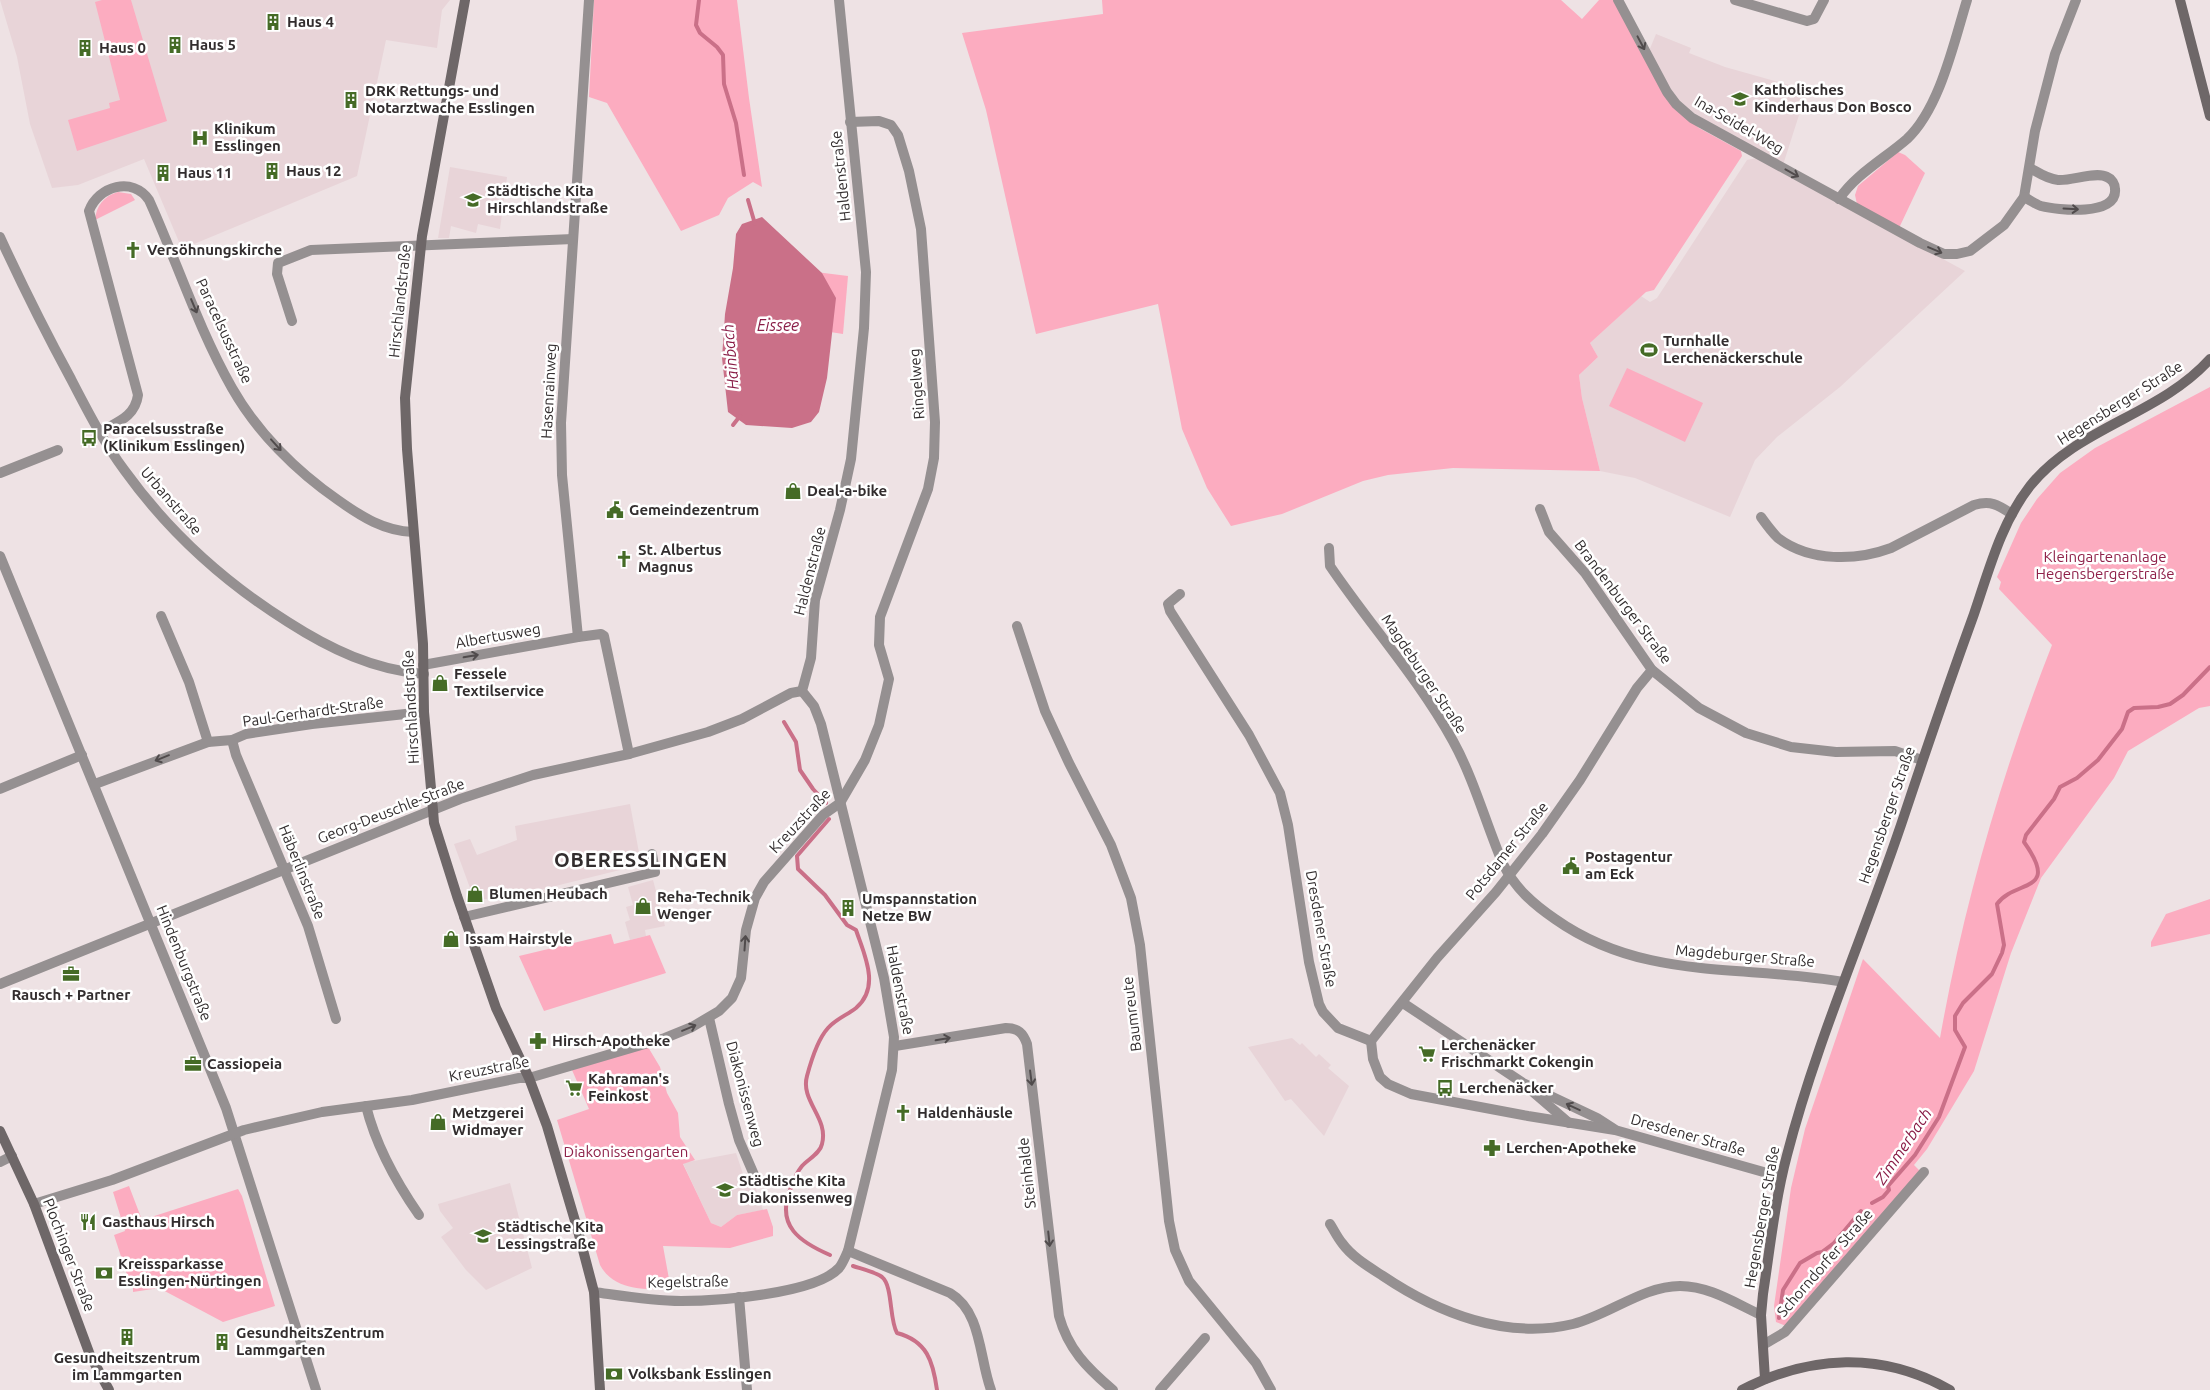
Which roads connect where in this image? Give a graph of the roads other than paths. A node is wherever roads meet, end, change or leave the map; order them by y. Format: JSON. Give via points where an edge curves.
{"nodes":[{"id":1,"x":465,"y":0,"type":"edge"},
{"id":2,"x":589,"y":0,"type":"edge"},
{"id":3,"x":839,"y":0,"type":"edge"},
{"id":4,"x":1618,"y":0,"type":"edge"},
{"id":5,"x":1735,"y":0,"type":"edge"},
{"id":6,"x":1824,"y":0,"type":"edge"},
{"id":7,"x":1966,"y":0,"type":"edge"},
{"id":8,"x":2076,"y":0,"type":"edge"},
{"id":9,"x":2180,"y":0,"type":"edge"},
{"id":10,"x":2210,"y":116,"type":"edge"},
{"id":11,"x":850,"y":122,"type":"junction"},
{"id":12,"x":2030,"y":168,"type":"junction"},
{"id":13,"x":2024,"y":197,"type":"junction"},
{"id":14,"x":1839,"y":199,"type":"junction"},
{"id":15,"x":0,"y":237,"type":"edge"},
{"id":16,"x":573,"y":240,"type":"junction"},
{"id":17,"x":421,"y":246,"type":"junction"},
{"id":18,"x":292,"y":321,"type":"dead end"},
{"id":19,"x":2210,"y":359,"type":"edge"},
{"id":20,"x":100,"y":432,"type":"junction"},
{"id":21,"x":58,"y":450,"type":"dead end"},
{"id":22,"x":0,"y":474,"type":"edge"},
{"id":23,"x":1540,"y":509,"type":"dead end"},
{"id":24,"x":2012,"y":514,"type":"junction"},
{"id":25,"x":1761,"y":517,"type":"dead end"},
{"id":26,"x":413,"y":532,"type":"junction"},
{"id":27,"x":1329,"y":548,"type":"dead end"},
{"id":28,"x":0,"y":556,"type":"edge"},
{"id":29,"x":1180,"y":594,"type":"dead end"},
{"id":30,"x":161,"y":616,"type":"dead end"},
{"id":31,"x":1017,"y":626,"type":"dead end"},
{"id":32,"x":578,"y":637,"type":"junction"},
{"id":33,"x":424,"y":670,"type":"junction"},
{"id":34,"x":1652,"y":670,"type":"junction"},
{"id":35,"x":889,"y":679,"type":"joint"},
{"id":36,"x":802,"y":691,"type":"junction"},
{"id":37,"x":424,"y":712,"type":"junction"},
{"id":38,"x":232,"y":740,"type":"junction"},
{"id":39,"x":208,"y":742,"type":"junction"},
{"id":40,"x":629,"y":754,"type":"junction"},
{"id":41,"x":82,"y":755,"type":"junction"},
{"id":42,"x":1922,"y":760,"type":"junction"},
{"id":43,"x":95,"y":784,"type":"junction"},
{"id":44,"x":0,"y":789,"type":"edge"},
{"id":45,"x":840,"y":803,"type":"junction"},
{"id":46,"x":432,"y":810,"type":"junction"},
{"id":47,"x":652,"y":854,"type":"dead end"},
{"id":48,"x":285,"y":869,"type":"junction"},
{"id":49,"x":1509,"y":875,"type":"junction"},
{"id":50,"x":464,"y":917,"type":"junction"},
{"id":51,"x":151,"y":922,"type":"junction"},
{"id":52,"x":1844,"y":982,"type":"junction"},
{"id":53,"x":0,"y":984,"type":"edge"},
{"id":54,"x":1403,"y":1003,"type":"junction"},
{"id":55,"x":709,"y":1018,"type":"junction"},
{"id":56,"x":336,"y":1019,"type":"dead end"},
{"id":57,"x":1371,"y":1041,"type":"junction"},
{"id":58,"x":895,"y":1046,"type":"junction"},
{"id":59,"x":529,"y":1078,"type":"junction"},
{"id":60,"x":1523,"y":1083,"type":"junction"},
{"id":61,"x":366,"y":1106,"type":"junction"},
{"id":62,"x":1570,"y":1124,"type":"junction"},
{"id":63,"x":1616,"y":1130,"type":"junction"},
{"id":64,"x":0,"y":1131,"type":"edge"},
{"id":65,"x":235,"y":1133,"type":"junction"},
{"id":66,"x":12,"y":1156,"type":"junction"},
{"id":67,"x":0,"y":1162,"type":"edge"},
{"id":68,"x":1924,"y":1172,"type":"dead end"},
{"id":69,"x":755,"y":1177,"type":"dead end"},
{"id":70,"x":1781,"y":1177,"type":"junction"},
{"id":71,"x":34,"y":1204,"type":"junction"},
{"id":72,"x":419,"y":1215,"type":"dead end"},
{"id":73,"x":1330,"y":1224,"type":"dead end"},
{"id":74,"x":848,"y":1251,"type":"junction"},
{"id":75,"x":594,"y":1292,"type":"junction"},
{"id":76,"x":739,"y":1297,"type":"junction"},
{"id":77,"x":1761,"y":1315,"type":"junction"},
{"id":78,"x":1205,"y":1338,"type":"dead end"},
{"id":79,"x":1764,"y":1345,"type":"junction"},
{"id":80,"x":1765,"y":1379,"type":"junction"},
{"id":81,"x":109,"y":1390,"type":"edge"},
{"id":82,"x":316,"y":1390,"type":"edge"},
{"id":83,"x":600,"y":1390,"type":"edge"},
{"id":84,"x":747,"y":1390,"type":"edge"},
{"id":85,"x":990,"y":1390,"type":"edge"},
{"id":86,"x":1113,"y":1390,"type":"edge"},
{"id":87,"x":1160,"y":1390,"type":"edge"},
{"id":88,"x":1271,"y":1390,"type":"edge"},
{"id":89,"x":1742,"y":1390,"type":"edge"},
{"id":90,"x":1950,"y":1390,"type":"edge"}],
"edges":[{"from":1,"to":17,"type":"street","name":"Hirschlandstraße"},
{"from":2,"to":16,"type":"street","name":"Hasenrainweg"},
{"from":3,"to":11,"type":"street","name":"Haldenstraße"},
{"from":4,"to":14,"type":"street","name":"Ina-Seidel-Weg","one_way":true,"via":[[1667,92],[1685,112],[1711,130]]},
{"from":5,"to":6,"type":"street","via":[[1810,21]]},
{"from":7,"to":14,"type":"street","via":[[1945,69],[1924,116],[1907,138],[1850,184]]},
{"from":8,"to":12,"type":"street","via":[[2055,54],[2035,131]]},
{"from":9,"to":10,"type":"street"},
{"from":11,"to":35,"type":"street","name":"Ringelweg","via":[[886,122],[896,129],[918,209],[931,358],[935,441],[932,474],[925,501],[880,617],[879,645]]},
{"from":11,"to":36,"type":"street","name":"Haldenstraße","via":[[866,272],[862,359],[851,459],[815,600],[811,658]]},
{"from":12,"to":13,"type":"street"},
{"from":13,"to":12,"type":"street","one_way":true,"via":[[2042,206],[2080,210],[2105,206],[2115,194],[2114,183],[2107,176],[2060,180],[2045,177]]},
{"from":14,"to":13,"type":"street","name":"Ina-Seidel-Weg","one_way":true,"via":[[1944,254],[1957,254],[1970,251],[2004,225]]},
{"from":15,"to":20,"type":"street","name":"Urbanstraße","via":[[50,341]]},
{"from":16,"to":17,"type":"street"},
{"from":16,"to":32,"type":"street","name":"Hasenrainweg","via":[[561,449]]},
{"from":17,"to":18,"type":"street","via":[[311,250],[280,261],[277,274]]},
{"from":17,"to":26,"type":"street","name":"Hirschlandstraße","via":[[405,398]]},
{"from":19,"to":24,"type":"street","name":"Hegensberger Straße","via":[[2182,384],[2063,455],[2032,484]]},
{"from":20,"to":26,"type":"street","name":"Paracelsusstraße","one_way":true,"via":[[128,416],[138,395],[88,211],[101,193],[131,187],[143,192],[149,200],[232,388],[273,442],[307,477],[359,514],[392,531]]},
{"from":20,"to":33,"type":"street","name":"Urbanstraße","via":[[124,470],[163,518],[204,560],[246,594],[294,626],[350,656],[393,672]]},
{"from":21,"to":22,"type":"street"},
{"from":23,"to":34,"type":"street","name":"Brandenburger Straße","via":[[1549,532],[1585,573]]},
{"from":24,"to":25,"type":"street","via":[[1987,501],[1891,548],[1845,557],[1809,553],[1788,544],[1776,536]]},
{"from":24,"to":42,"type":"street","name":"Hegensberger Straße","via":[[1998,544]]},
{"from":26,"to":33,"type":"street","name":"Hirschlandstraße"},
{"from":27,"to":49,"type":"street","name":"Magdeburger Straße","via":[[1330,566],[1424,694],[1454,742]]},
{"from":28,"to":41,"type":"street","name":"Hindenburgstraße"},
{"from":29,"to":57,"type":"street","name":"Dresdener Straße","via":[[1168,604],[1170,611],[1249,736],[1280,793],[1319,1004],[1338,1028]]},
{"from":30,"to":39,"type":"street","via":[[189,682]]},
{"from":31,"to":88,"type":"street","name":"Baumreute","via":[[1045,711],[1114,852],[1131,898],[1140,945],[1169,1221],[1180,1265],[1200,1297],[1256,1363]]},
{"from":33,"to":32,"type":"street","name":"Albertusweg","one_way":true},
{"from":32,"to":40,"type":"street","via":[[604,636]]},
{"from":33,"to":37,"type":"street","name":"Hirschlandstraße"},
{"from":34,"to":42,"type":"street","name":"Brandenburger Straße","via":[[1705,712],[1760,738],[1813,750],[1895,751]]},
{"from":34,"to":49,"type":"street","name":"Potsdamer Straße","via":[[1637,688],[1561,808]]},
{"from":35,"to":45,"type":"street","name":"Kreuzstraße","via":[[872,744]]},
{"from":36,"to":40,"type":"street","name":"Georg-Deuschle-Straße","via":[[791,693],[726,726]]},
{"from":36,"to":45,"type":"street","name":"Haldenstraße","via":[[814,706],[821,724]]},
{"from":37,"to":38,"type":"street","name":"Paul-Gerhardt-Straße","via":[[287,728],[246,734]]},
{"from":37,"to":46,"type":"street","name":"Hirschlandstraße"},
{"from":38,"to":39,"type":"street","name":"Paul-Gerhardt-Straße"},
{"from":38,"to":48,"type":"street","name":"Häberlinstraße"},
{"from":39,"to":43,"type":"street","name":"Paul-Gerhardt-Straße","one_way":true},
{"from":40,"to":46,"type":"street","name":"Georg-Deuschle-Straße","via":[[517,780]]},
{"from":41,"to":43,"type":"street","name":"Hindenburgstraße"},
{"from":41,"to":44,"type":"street"},
{"from":42,"to":52,"type":"street","name":"Hegensberger Straße"},
{"from":43,"to":51,"type":"street","name":"Hindenburgstraße"},
{"from":55,"to":45,"type":"street","name":"Kreuzstraße","one_way":true,"via":[[737,991],[749,914],[764,882],[823,816]]},
{"from":45,"to":58,"type":"street","name":"Haldenstraße","via":[[884,978]]},
{"from":46,"to":48,"type":"street","name":"Georg-Deuschle-Straße"},
{"from":46,"to":50,"type":"street","name":"Hirschlandstraße"},
{"from":47,"to":50,"type":"street","via":[[655,872]]},
{"from":48,"to":51,"type":"street","name":"Georg-Deuschle-Straße"},
{"from":48,"to":56,"type":"street","name":"Häberlinstraße","via":[[308,926]]},
{"from":49,"to":52,"type":"street","name":"Magdeburger Straße","via":[[1522,892],[1546,913],[1611,950],[1685,967]]},
{"from":49,"to":54,"type":"street","name":"Potsdamer Straße","via":[[1437,958]]},
{"from":50,"to":59,"type":"street","name":"Hirschlandstraße","via":[[496,1008]]},
{"from":51,"to":53,"type":"street","name":"Georg-Deuschle-Straße"},
{"from":51,"to":65,"type":"street","name":"Hindenburgstraße"},
{"from":52,"to":70,"type":"street","name":"Hegensberger Straße"},
{"from":54,"to":57,"type":"street","name":"Potsdamer Straße"},
{"from":54,"to":60,"type":"street","name":"Dresdener Straße"},
{"from":59,"to":55,"type":"street","name":"Kreuzstraße","one_way":true,"via":[[665,1038]]},
{"from":55,"to":69,"type":"street","name":"Diakonissenweg","via":[[729,1104]]},
{"from":57,"to":62,"type":"street","name":"Dresdener Straße","via":[[1376,1070],[1398,1090]]},
{"from":58,"to":74,"type":"street","name":"Haldenstraße"},
{"from":58,"to":86,"type":"street","name":"Steinhalde","one_way":true,"via":[[1006,1028],[1014,1028],[1024,1035],[1059,1316],[1070,1346]]},
{"from":59,"to":61,"type":"street","name":"Kreuzstraße"},
{"from":59,"to":75,"type":"street","name":"Hirschlandstraße","via":[[560,1170]]},
{"from":60,"to":62,"type":"street","name":"Dresdener Straße"},
{"from":63,"to":60,"type":"street","name":"Dresdener Straße","one_way":true},
{"from":61,"to":65,"type":"street","name":"Kreuzstraße","via":[[322,1112]]},
{"from":61,"to":72,"type":"street","via":[[373,1131],[396,1180]]},
{"from":62,"to":63,"type":"street","name":"Dresdener Straße"},
{"from":63,"to":70,"type":"street","name":"Dresdener Straße"},
{"from":64,"to":66,"type":"street","name":"Plochinger Straße"},
{"from":65,"to":71,"type":"street","name":"Kreuzstraße","via":[[84,1189]]},
{"from":65,"to":82,"type":"street","name":"Hindenburgstraße"},
{"from":66,"to":67,"type":"street"},
{"from":66,"to":71,"type":"street","name":"Plochinger Straße"},
{"from":68,"to":79,"type":"street","name":"Schorndorfer Straße","via":[[1785,1332]]},
{"from":70,"to":77,"type":"street","name":"Hegensberger Straße"},
{"from":71,"to":81,"type":"street","name":"Plochinger Straße","via":[[90,1355]]},
{"from":73,"to":77,"type":"street","via":[[1353,1254],[1394,1283],[1435,1305],[1495,1325],[1525,1328],[1571,1324],[1604,1314],[1647,1292],[1678,1286],[1709,1291]]},
{"from":74,"to":76,"type":"street","name":"Kegelstraße","via":[[838,1269],[828,1277],[783,1290]]},
{"from":74,"to":85,"type":"street","via":[[950,1293],[964,1303],[976,1332]]},
{"from":75,"to":76,"type":"street","name":"Kegelstraße","via":[[666,1300]]},
{"from":75,"to":83,"type":"street","name":"Hirschlandstraße"},
{"from":76,"to":84,"type":"street"},
{"from":77,"to":79,"type":"street","name":"Hegensberger Straße"},
{"from":78,"to":87,"type":"street"},
{"from":79,"to":80,"type":"street","name":"Hegensberger Straße"},
{"from":80,"to":89,"type":"street"},
{"from":80,"to":90,"type":"street","via":[[1810,1365],[1850,1362],[1906,1370]]}]}
